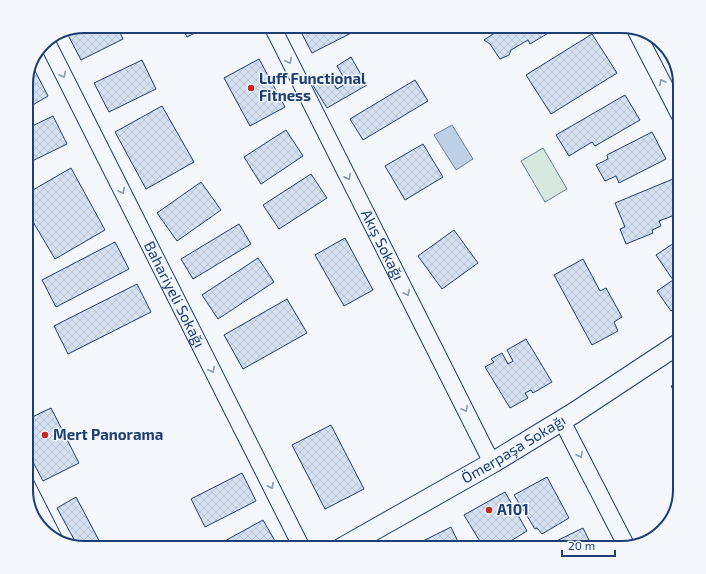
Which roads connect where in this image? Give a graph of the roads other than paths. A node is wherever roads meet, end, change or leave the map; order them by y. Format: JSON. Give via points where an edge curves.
{"nodes":[{"id":1,"x":276,"y":33,"type":"edge"},
{"id":2,"x":639,"y":36,"type":"edge"},
{"id":3,"x":49,"y":47,"type":"edge"},
{"id":4,"x":673,"y":102,"type":"edge"},
{"id":5,"x":673,"y":348,"type":"edge"},
{"id":6,"x":562,"y":421,"type":"junction"},
{"id":7,"x":492,"y":463,"type":"junction"},
{"id":8,"x":34,"y":501,"type":"edge"},
{"id":9,"x":47,"y":525,"type":"edge"},
{"id":10,"x":298,"y":541,"type":"edge"},
{"id":11,"x":354,"y":541,"type":"edge"},
{"id":12,"x":624,"y":541,"type":"edge"}],
"edges":[{"from":1,"to":7,"type":"street","name":"Akış Sokağı","one_way":true},
{"from":4,"to":2,"type":"street","one_way":true},
{"from":3,"to":10,"type":"street","name":"Bahariyeli Sokağı","one_way":true},
{"from":5,"to":6,"type":"street","name":"Ömerpaşa Sokağı"},
{"from":6,"to":7,"type":"street","name":"Ömerpaşa Sokağı"},
{"from":6,"to":12,"type":"street","one_way":true},
{"from":7,"to":11,"type":"street","name":"Ömerpaşa Sokağı"},
{"from":8,"to":9,"type":"street"}]}
